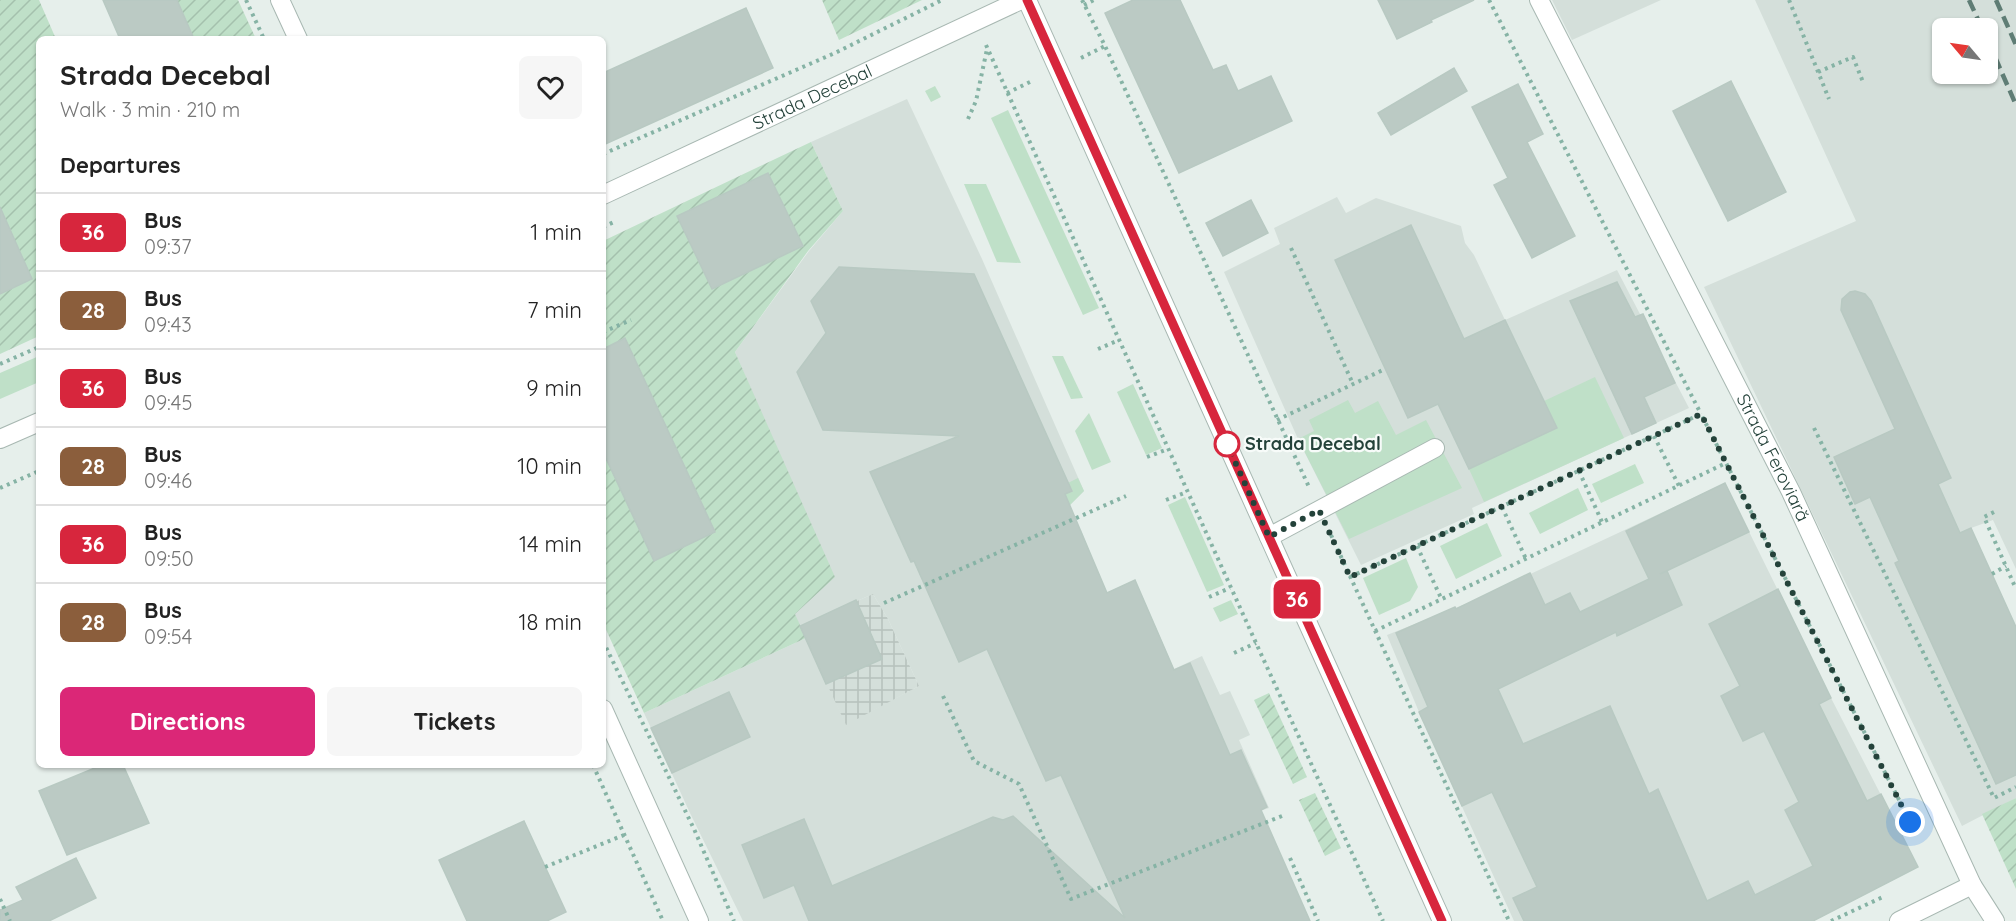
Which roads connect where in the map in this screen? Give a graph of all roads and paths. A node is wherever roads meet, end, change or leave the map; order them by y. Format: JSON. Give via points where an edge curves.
{"nodes":[{"id":1,"x":246,"y":0,"type":"edge"},
{"id":2,"x":280,"y":0,"type":"edge"},
{"id":3,"x":942,"y":0,"type":"edge"},
{"id":4,"x":1021,"y":0,"type":"edge"},
{"id":5,"x":1027,"y":0,"type":"edge"},
{"id":6,"x":1094,"y":0,"type":"edge"},
{"id":7,"x":1489,"y":0,"type":"edge"},
{"id":8,"x":1539,"y":0,"type":"edge"},
{"id":9,"x":1790,"y":0,"type":"edge"},
{"id":10,"x":1083,"y":2,"type":"edge"},
{"id":11,"x":263,"y":36,"type":"edge"},
{"id":12,"x":297,"y":36,"type":"edge"},
{"id":13,"x":1818,"y":72,"type":"junction"},
{"id":14,"x":1863,"y":82,"type":"dead end"},
{"id":15,"x":1829,"y":99,"type":"dead end"},
{"id":16,"x":968,"y":119,"type":"dead end"},
{"id":17,"x":606,"y":153,"type":"edge"},
{"id":18,"x":606,"y":194,"type":"edge"},
{"id":19,"x":1291,"y":248,"type":"dead end"},
{"id":20,"x":631,"y":320,"type":"dead end"},
{"id":21,"x":606,"y":331,"type":"edge"},
{"id":22,"x":1119,"y":340,"type":"junction"},
{"id":23,"x":36,"y":348,"type":"edge"},
{"id":24,"x":1098,"y":349,"type":"dead end"},
{"id":25,"x":0,"y":364,"type":"edge"},
{"id":26,"x":1385,"y":369,"type":"dead end"},
{"id":27,"x":1353,"y":384,"type":"junction"},
{"id":28,"x":1701,"y":414,"type":"junction"},
{"id":29,"x":1277,"y":420,"type":"junction"},
{"id":30,"x":36,"y":423,"type":"edge"},
{"id":31,"x":1814,"y":428,"type":"dead end"},
{"id":32,"x":1654,"y":436,"type":"junction"},
{"id":33,"x":0,"y":439,"type":"edge"},
{"id":34,"x":1435,"y":448,"type":"dead end"},
{"id":35,"x":1168,"y":449,"type":"junction"},
{"id":36,"x":1147,"y":457,"type":"dead end"},
{"id":37,"x":1726,"y":463,"type":"junction"},
{"id":38,"x":1579,"y":471,"type":"junction"},
{"id":39,"x":36,"y":472,"type":"edge"},
{"id":40,"x":1679,"y":486,"type":"junction"},
{"id":41,"x":0,"y":488,"type":"edge"},
{"id":42,"x":1187,"y":492,"type":"junction"},
{"id":43,"x":1126,"y":496,"type":"dead end"},
{"id":44,"x":1166,"y":500,"type":"dead end"},
{"id":45,"x":1502,"y":507,"type":"junction"},
{"id":46,"x":1319,"y":510,"type":"junction"},
{"id":47,"x":1994,"y":512,"type":"dead end"},
{"id":48,"x":1602,"y":522,"type":"junction"},
{"id":49,"x":1269,"y":537,"type":"junction"},
{"id":50,"x":1417,"y":546,"type":"junction"},
{"id":51,"x":1526,"y":558,"type":"junction"},
{"id":52,"x":2006,"y":566,"type":"junction"},
{"id":53,"x":1992,"y":574,"type":"dead end"},
{"id":54,"x":1350,"y":577,"type":"junction"},
{"id":55,"x":1230,"y":588,"type":"junction"},
{"id":56,"x":2016,"y":588,"type":"edge"},
{"id":57,"x":1209,"y":597,"type":"dead end"},
{"id":58,"x":1441,"y":598,"type":"junction"},
{"id":59,"x":884,"y":603,"type":"dead end"},
{"id":60,"x":1375,"y":631,"type":"junction"},
{"id":61,"x":1256,"y":644,"type":"junction"},
{"id":62,"x":606,"y":647,"type":"edge"},
{"id":63,"x":1234,"y":653,"type":"dead end"},
{"id":64,"x":943,"y":696,"type":"dead end"},
{"id":65,"x":606,"y":716,"type":"edge"},
{"id":66,"x":594,"y":768,"type":"edge"},
{"id":67,"x":2016,"y":787,"type":"edge"},
{"id":68,"x":1282,"y":816,"type":"dead end"},
{"id":69,"x":1915,"y":831,"type":"dead end"},
{"id":70,"x":624,"y":835,"type":"junction"},
{"id":71,"x":1049,"y":849,"type":"junction"},
{"id":72,"x":1043,"y":851,"type":"dead end"},
{"id":73,"x":1290,"y":858,"type":"dead end"},
{"id":74,"x":545,"y":867,"type":"dead end"},
{"id":75,"x":1972,"y":885,"type":"junction"},
{"id":76,"x":1892,"y":892,"type":"dead end"},
{"id":77,"x":0,"y":899,"type":"edge"},
{"id":78,"x":10,"y":921,"type":"edge"},
{"id":79,"x":663,"y":921,"type":"edge"},
{"id":80,"x":699,"y":921,"type":"edge"},
{"id":81,"x":734,"y":921,"type":"edge"},
{"id":82,"x":1318,"y":921,"type":"edge"},
{"id":83,"x":1383,"y":921,"type":"edge"},
{"id":84,"x":1442,"y":921,"type":"edge"},
{"id":85,"x":1509,"y":921,"type":"edge"},
{"id":86,"x":1831,"y":921,"type":"edge"},
{"id":87,"x":1899,"y":921,"type":"edge"},
{"id":88,"x":1995,"y":921,"type":"edge"}],
"edges":[{"from":1,"to":11,"type":"path"},
{"from":2,"to":12,"type":"street"},
{"from":3,"to":17,"type":"path","via":[[835,53]]},
{"from":4,"to":18,"type":"street","name":"Strada Decebal"},
{"from":5,"to":49,"type":"street"},
{"from":6,"to":10,"type":"path"},
{"from":7,"to":28,"type":"path"},
{"from":8,"to":75,"type":"street","name":"Strada Feroviară","via":[[1791,492]]},
{"from":9,"to":13,"type":"path"},
{"from":10,"to":29,"type":"path"},
{"from":13,"to":14,"type":"path","via":[[1853,57]]},
{"from":13,"to":15,"type":"path"},
{"from":16,"to":22,"type":"path","via":[[976,101],[987,48]]},
{"from":19,"to":27,"type":"path"},
{"from":20,"to":21,"type":"path"},
{"from":22,"to":24,"type":"path"},
{"from":22,"to":35,"type":"path"},
{"from":23,"to":25,"type":"path"},
{"from":26,"to":27,"type":"path"},
{"from":27,"to":29,"type":"path"},
{"from":28,"to":32,"type":"path"},
{"from":28,"to":37,"type":"path"},
{"from":29,"to":46,"type":"path"},
{"from":30,"to":33,"type":"street"},
{"from":31,"to":67,"type":"path","via":[[1994,798]]},
{"from":32,"to":38,"type":"path"},
{"from":32,"to":40,"type":"path"},
{"from":34,"to":46,"type":"street"},
{"from":35,"to":36,"type":"path"},
{"from":35,"to":42,"type":"path"},
{"from":37,"to":40,"type":"path"},
{"from":37,"to":69,"type":"path"},
{"from":38,"to":45,"type":"path"},
{"from":38,"to":48,"type":"path"},
{"from":39,"to":41,"type":"path"},
{"from":40,"to":48,"type":"path"},
{"from":42,"to":44,"type":"path"},
{"from":42,"to":55,"type":"path"},
{"from":43,"to":59,"type":"path"},
{"from":45,"to":50,"type":"path"},
{"from":45,"to":51,"type":"path"},
{"from":46,"to":49,"type":"street"},
{"from":46,"to":54,"type":"path"},
{"from":47,"to":52,"type":"path","via":[[1984,517]]},
{"from":48,"to":51,"type":"path"},
{"from":49,"to":84,"type":"street"},
{"from":50,"to":54,"type":"path"},
{"from":50,"to":58,"type":"path"},
{"from":51,"to":58,"type":"path"},
{"from":52,"to":53,"type":"path"},
{"from":52,"to":56,"type":"path"},
{"from":54,"to":60,"type":"path"},
{"from":55,"to":57,"type":"path"},
{"from":55,"to":61,"type":"path"},
{"from":58,"to":60,"type":"path"},
{"from":60,"to":85,"type":"path"},
{"from":61,"to":63,"type":"path"},
{"from":61,"to":83,"type":"path"},
{"from":62,"to":81,"type":"path"},
{"from":64,"to":71,"type":"path","via":[[975,761],[1019,784]]},
{"from":65,"to":80,"type":"street"},
{"from":66,"to":70,"type":"path"},
{"from":68,"to":71,"type":"path","via":[[1071,899]]},
{"from":70,"to":74,"type":"path"},
{"from":70,"to":79,"type":"path"},
{"from":71,"to":72,"type":"path"},
{"from":73,"to":82,"type":"path"},
{"from":75,"to":87,"type":"street"},
{"from":75,"to":88,"type":"street","name":"Strada Feroviară"},
{"from":76,"to":86,"type":"path"},
{"from":77,"to":78,"type":"path"}]}
